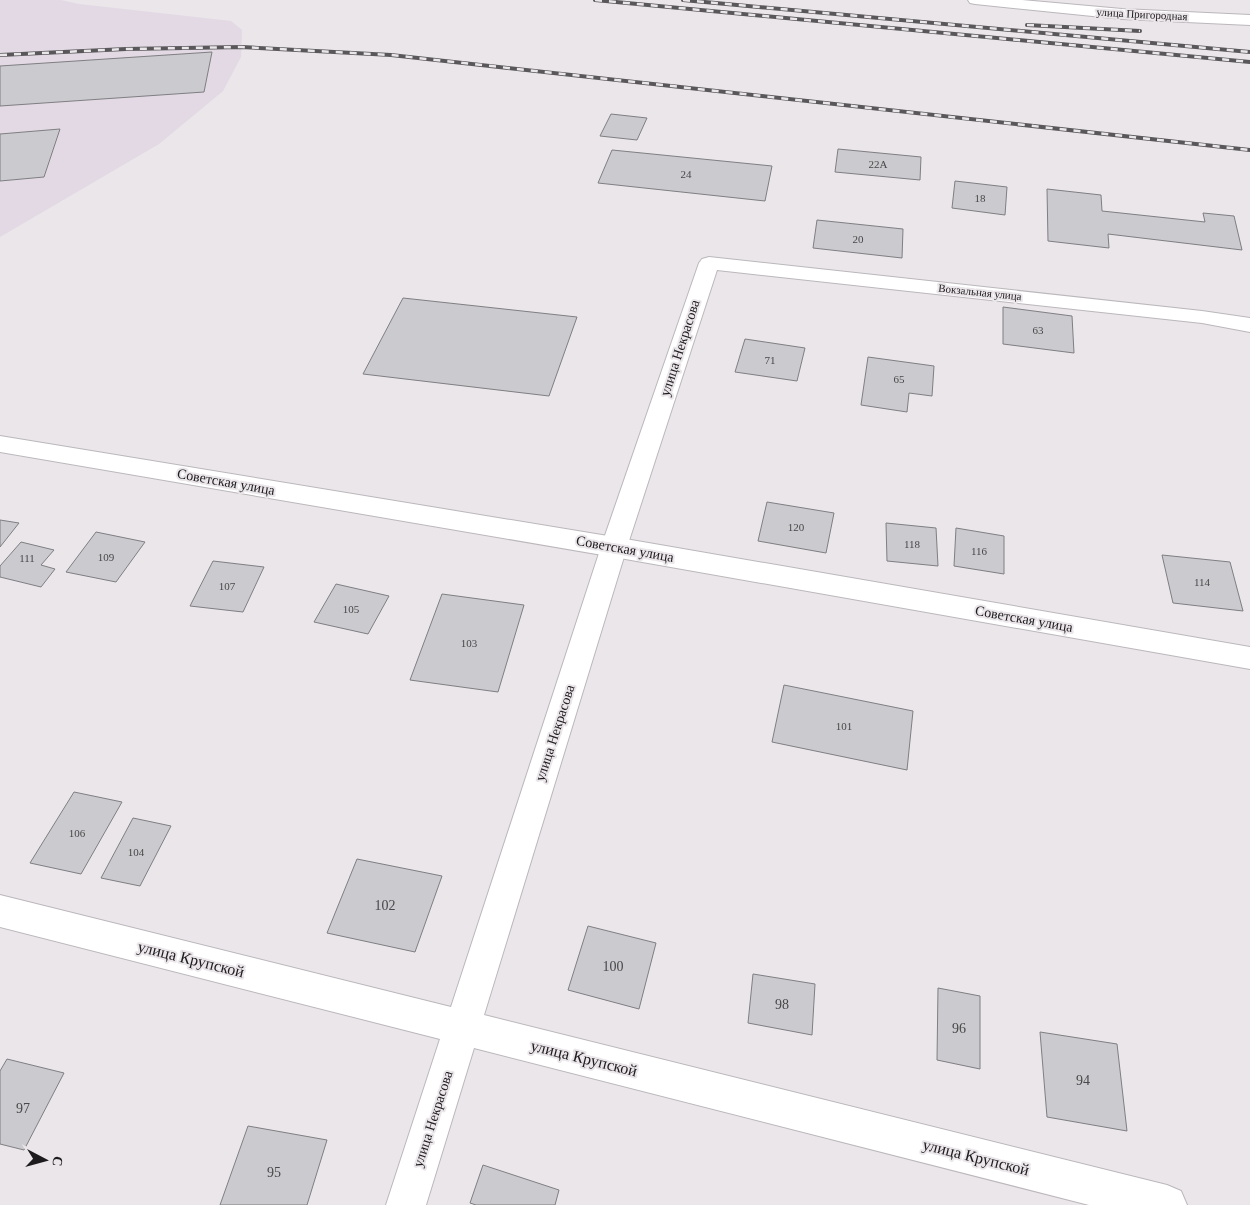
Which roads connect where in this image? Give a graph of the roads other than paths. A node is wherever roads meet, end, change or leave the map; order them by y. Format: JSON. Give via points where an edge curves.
{"nodes":[{"id":1,"x":975,"y":0,"type":"edge"},
{"id":2,"x":1250,"y":20,"type":"edge"},
{"id":3,"x":709,"y":263,"type":"joint"},
{"id":4,"x":1250,"y":325,"type":"edge"},
{"id":5,"x":0,"y":444,"type":"edge"},
{"id":6,"x":614,"y":547,"type":"junction"},
{"id":7,"x":1250,"y":658,"type":"edge"},
{"id":8,"x":0,"y":911,"type":"edge"},
{"id":9,"x":462,"y":1028,"type":"junction"},
{"id":10,"x":406,"y":1205,"type":"edge"},
{"id":11,"x":1167,"y":1205,"type":"edge"}],
"edges":[{"from":1,"to":2,"type":"street","name":"улица Пригородная","via":[[1122,14]]},
{"from":3,"to":4,"type":"street","name":"Вокзальная улица"},
{"from":3,"to":6,"type":"street","name":"улица Некрасова"},
{"from":5,"to":6,"type":"street","name":"Советская улица"},
{"from":6,"to":7,"type":"street","name":"Советская улица"},
{"from":6,"to":9,"type":"street","name":"улица Некрасова"},
{"from":8,"to":9,"type":"street","name":"улица Крупской"},
{"from":9,"to":10,"type":"street","name":"улица Некрасова"},
{"from":9,"to":11,"type":"street","name":"улица Крупской"}]}
